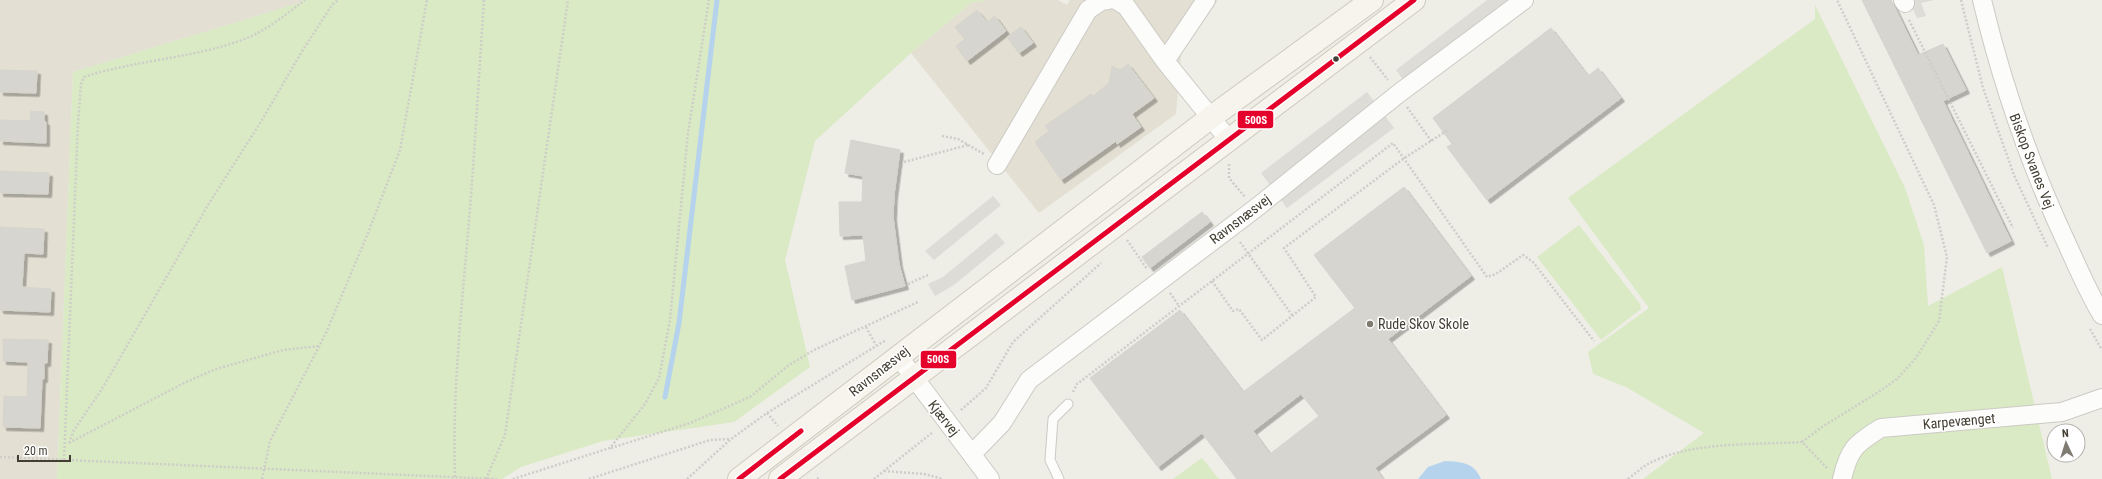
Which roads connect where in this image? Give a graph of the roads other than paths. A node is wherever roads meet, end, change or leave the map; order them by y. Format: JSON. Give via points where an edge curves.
{"nodes":[{"id":1,"x":1108,"y":0,"type":"edge"},
{"id":2,"x":1116,"y":0,"type":"edge"},
{"id":3,"x":1206,"y":0,"type":"edge"},
{"id":4,"x":1372,"y":0,"type":"edge"},
{"id":5,"x":1414,"y":0,"type":"edge"},
{"id":6,"x":1524,"y":0,"type":"edge"},
{"id":7,"x":1982,"y":0,"type":"edge"},
{"id":8,"x":1165,"y":61,"type":"junction"},
{"id":9,"x":1210,"y":118,"type":"junction"},
{"id":10,"x":1229,"y":150,"type":"junction"},
{"id":11,"x":998,"y":163,"type":"road end"},
{"id":12,"x":2102,"y":315,"type":"edge"},
{"id":13,"x":898,"y":356,"type":"junction"},
{"id":14,"x":914,"y":379,"type":"junction"},
{"id":15,"x":2102,"y":398,"type":"edge"},
{"id":16,"x":1068,"y":404,"type":"road end"},
{"id":17,"x":972,"y":454,"type":"junction"},
{"id":18,"x":1837,"y":476,"type":"edge"},
{"id":19,"x":739,"y":479,"type":"edge"},
{"id":20,"x":780,"y":479,"type":"edge"},
{"id":21,"x":990,"y":479,"type":"edge"},
{"id":22,"x":1059,"y":479,"type":"edge"}],
"edges":[{"from":1,"to":11,"type":"street","via":[[1101,0],[1088,10]]},
{"from":2,"to":8,"type":"street","via":[[1126,6]]},
{"from":3,"to":8,"type":"street"},
{"from":4,"to":9,"type":"main road","name":"Ravnsnæsvej"},
{"from":5,"to":10,"type":"main road","name":"Ravnsnæsvej","via":[[1359,42]]},
{"from":6,"to":17,"type":"street","name":"Ravnsnæsvej","via":[[1398,94],[1256,208],[1029,380],[1002,423]]},
{"from":7,"to":12,"type":"street","name":"Biskop Svanes Vej","via":[[1993,47],[2016,120],[2044,195]]},
{"from":8,"to":9,"type":"street"},
{"from":9,"to":10,"type":"street"},
{"from":9,"to":13,"type":"main road","name":"Ravnsnæsvej"},
{"from":10,"to":14,"type":"main road","name":"Ravnsnæsvej"},
{"from":13,"to":14,"type":"street","name":"Kjærvej"},
{"from":13,"to":19,"type":"main road","name":"Ravnsnæsvej"},
{"from":14,"to":17,"type":"street","name":"Kjærvej"},
{"from":14,"to":20,"type":"main road","name":"Ravnsnæsvej"},
{"from":15,"to":18,"type":"street","name":"Karpevænget","via":[[2062,412],[1881,428],[1860,441],[1846,458]]},
{"from":16,"to":22,"type":"lane","via":[[1052,419],[1050,460]]},
{"from":17,"to":21,"type":"street","name":"Kjærvej"}]}
